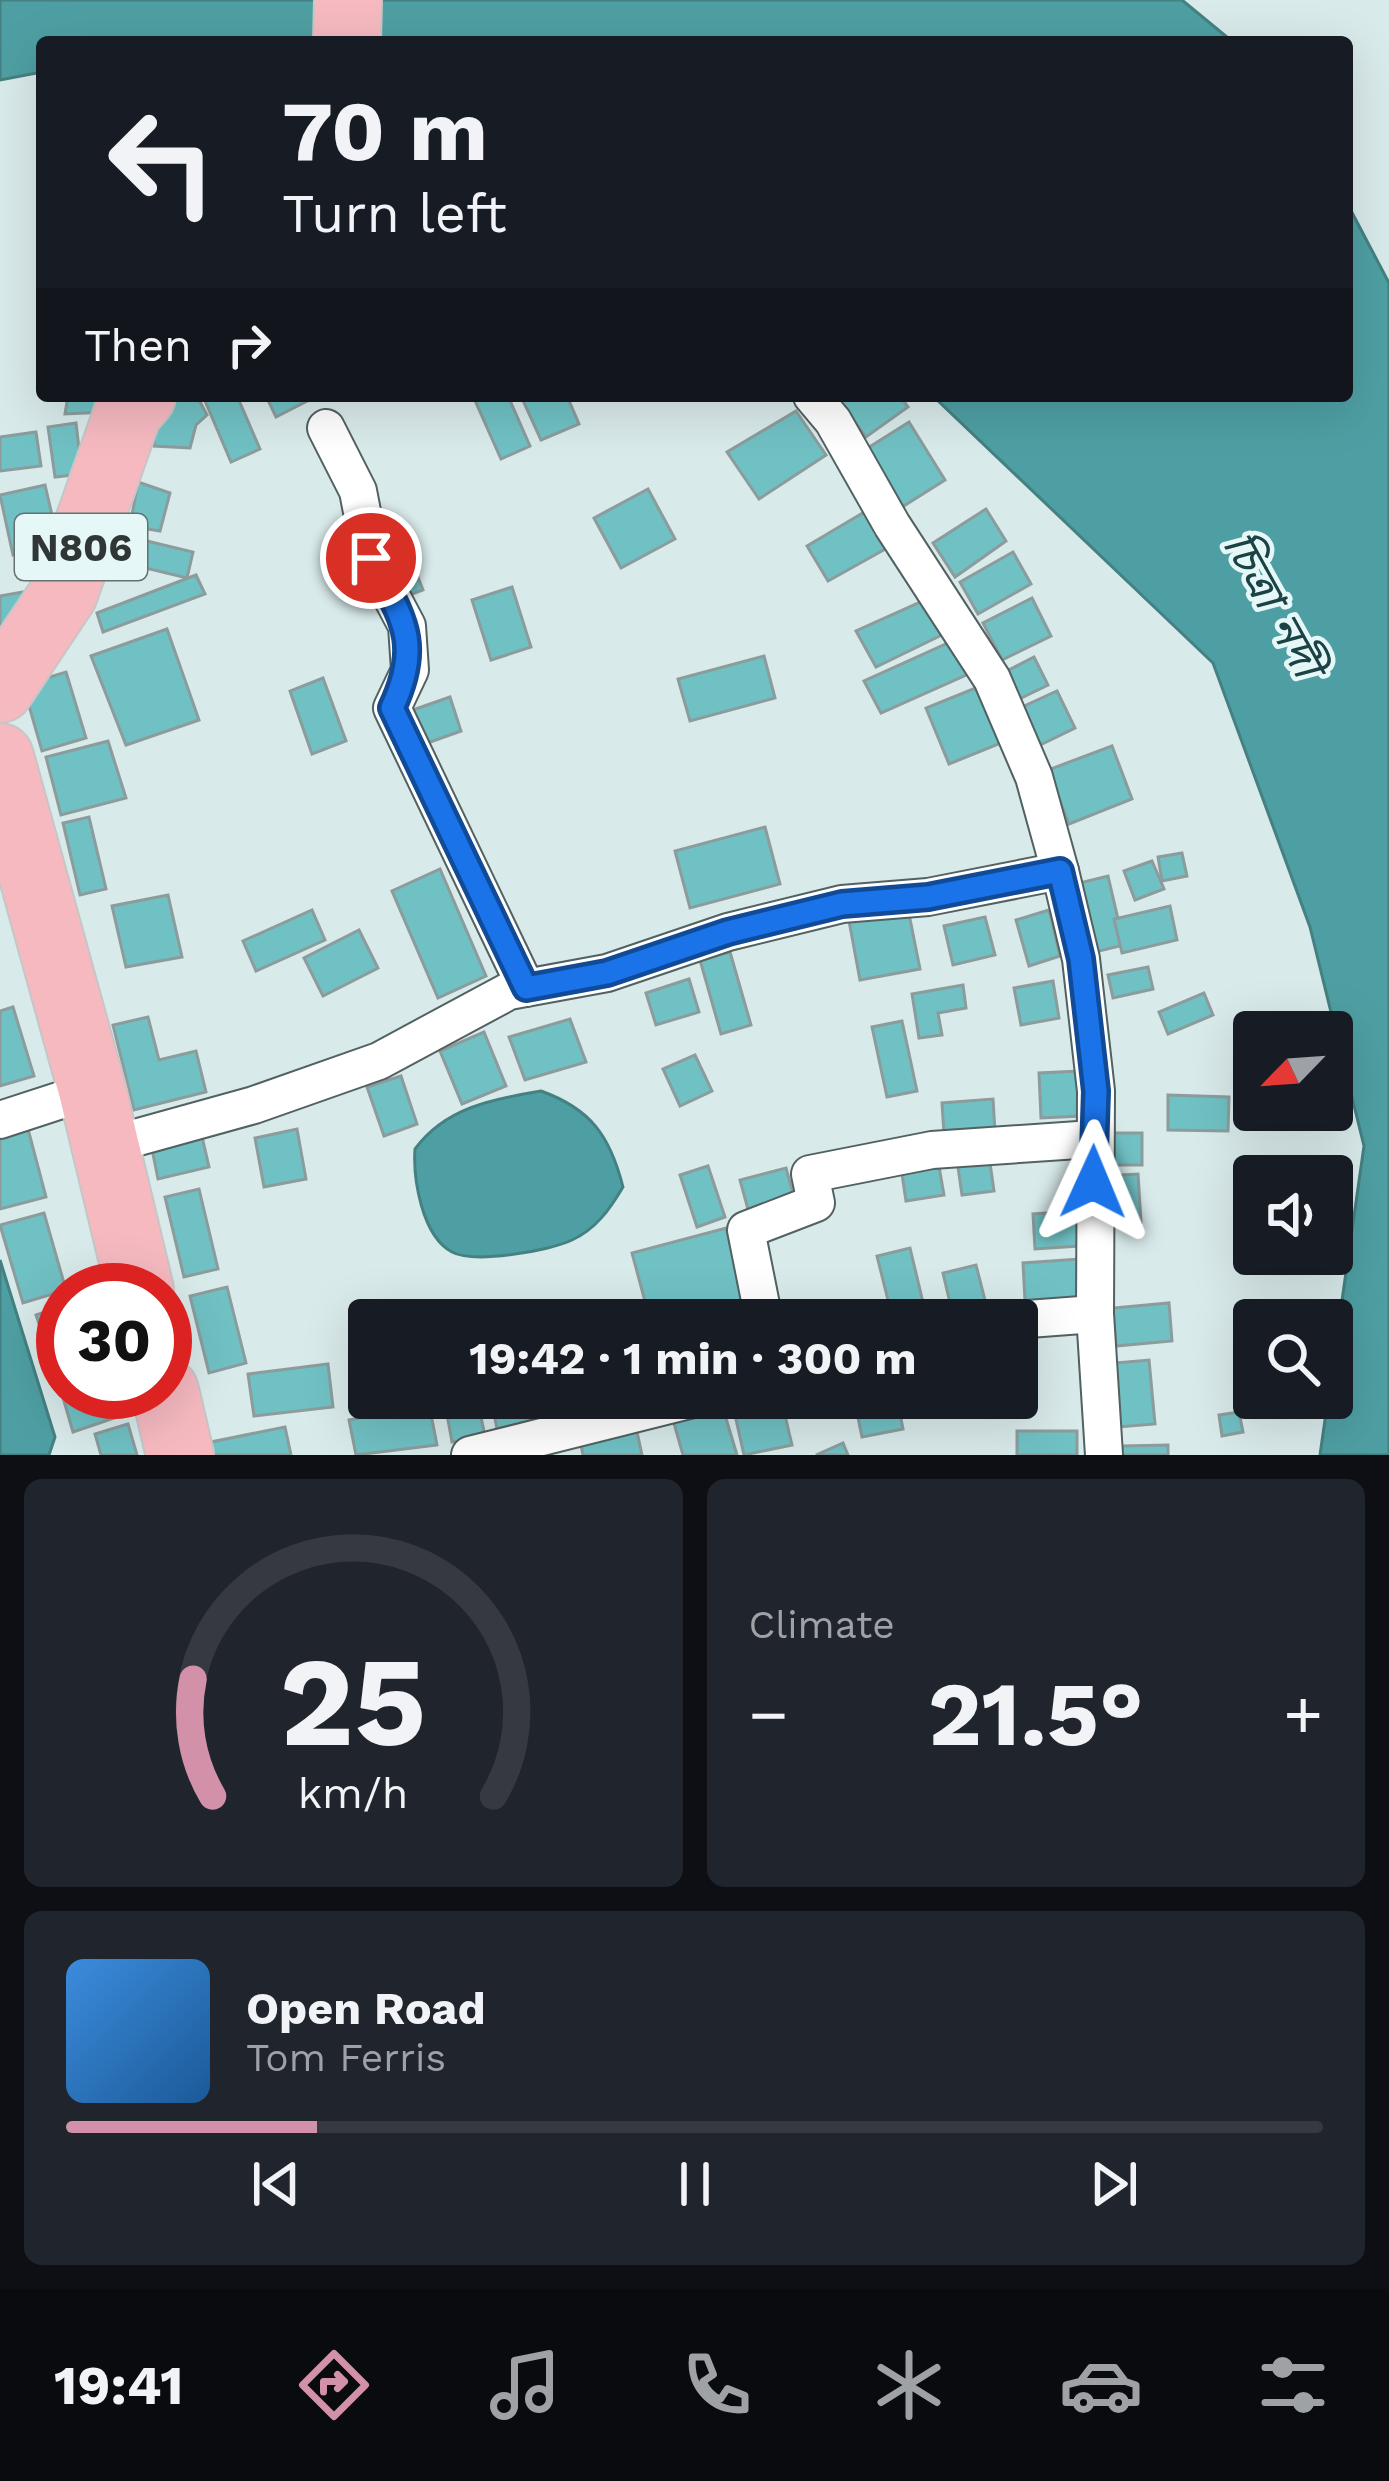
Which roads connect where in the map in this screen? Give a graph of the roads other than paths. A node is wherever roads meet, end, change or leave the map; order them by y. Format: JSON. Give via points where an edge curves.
{"nodes":[{"id":1,"x":348,"y":0,"type":"edge"},
{"id":2,"x":347,"y":36,"type":"edge"},
{"id":3,"x":137,"y":402,"type":"edge"},
{"id":4,"x":817,"y":402,"type":"edge"},
{"id":5,"x":326,"y":428,"type":"dead end"},
{"id":6,"x":0,"y":688,"type":"edge"},
{"id":7,"x":0,"y":757,"type":"edge"},
{"id":8,"x":1060,"y":871,"type":"junction"},
{"id":9,"x":526,"y":988,"type":"junction"},
{"id":10,"x":99,"y":1118,"type":"junction"},
{"id":11,"x":0,"y":1120,"type":"edge"},
{"id":12,"x":1093,"y":1138,"type":"junction"},
{"id":13,"x":134,"y":1263,"type":"edge"},
{"id":14,"x":760,"y":1299,"type":"edge"},
{"id":15,"x":1095,"y":1314,"type":"junction"},
{"id":16,"x":1038,"y":1318,"type":"edge"},
{"id":17,"x":172,"y":1419,"type":"edge"},
{"id":18,"x":614,"y":1419,"type":"edge"},
{"id":19,"x":180,"y":1455,"type":"edge"},
{"id":20,"x":470,"y":1455,"type":"edge"},
{"id":21,"x":1104,"y":1455,"type":"edge"}],
"edges":[{"from":1,"to":2,"type":"highway"},
{"from":3,"to":6,"type":"highway","number":"N806","via":[[64,593]]},
{"from":4,"to":8,"type":"street","via":[[992,679],[1034,777]]},
{"from":5,"to":9,"type":"street","via":[[358,491],[371,558],[407,626],[410,670],[392,708]]},
{"from":7,"to":10,"type":"highway"},
{"from":8,"to":9,"type":"street","via":[[842,904],[607,973]]},
{"from":8,"to":12,"type":"street","via":[[1081,959],[1096,1091]]},
{"from":9,"to":10,"type":"street","via":[[379,1060],[254,1105]]},
{"from":10,"to":11,"type":"street"},
{"from":10,"to":13,"type":"highway"},
{"from":12,"to":14,"type":"street","via":[[932,1150],[810,1174],[816,1203],[746,1230]]},
{"from":12,"to":15,"type":"street"},
{"from":15,"to":16,"type":"street"},
{"from":15,"to":21,"type":"street"},
{"from":17,"to":19,"type":"highway"},
{"from":18,"to":20,"type":"street"}]}
